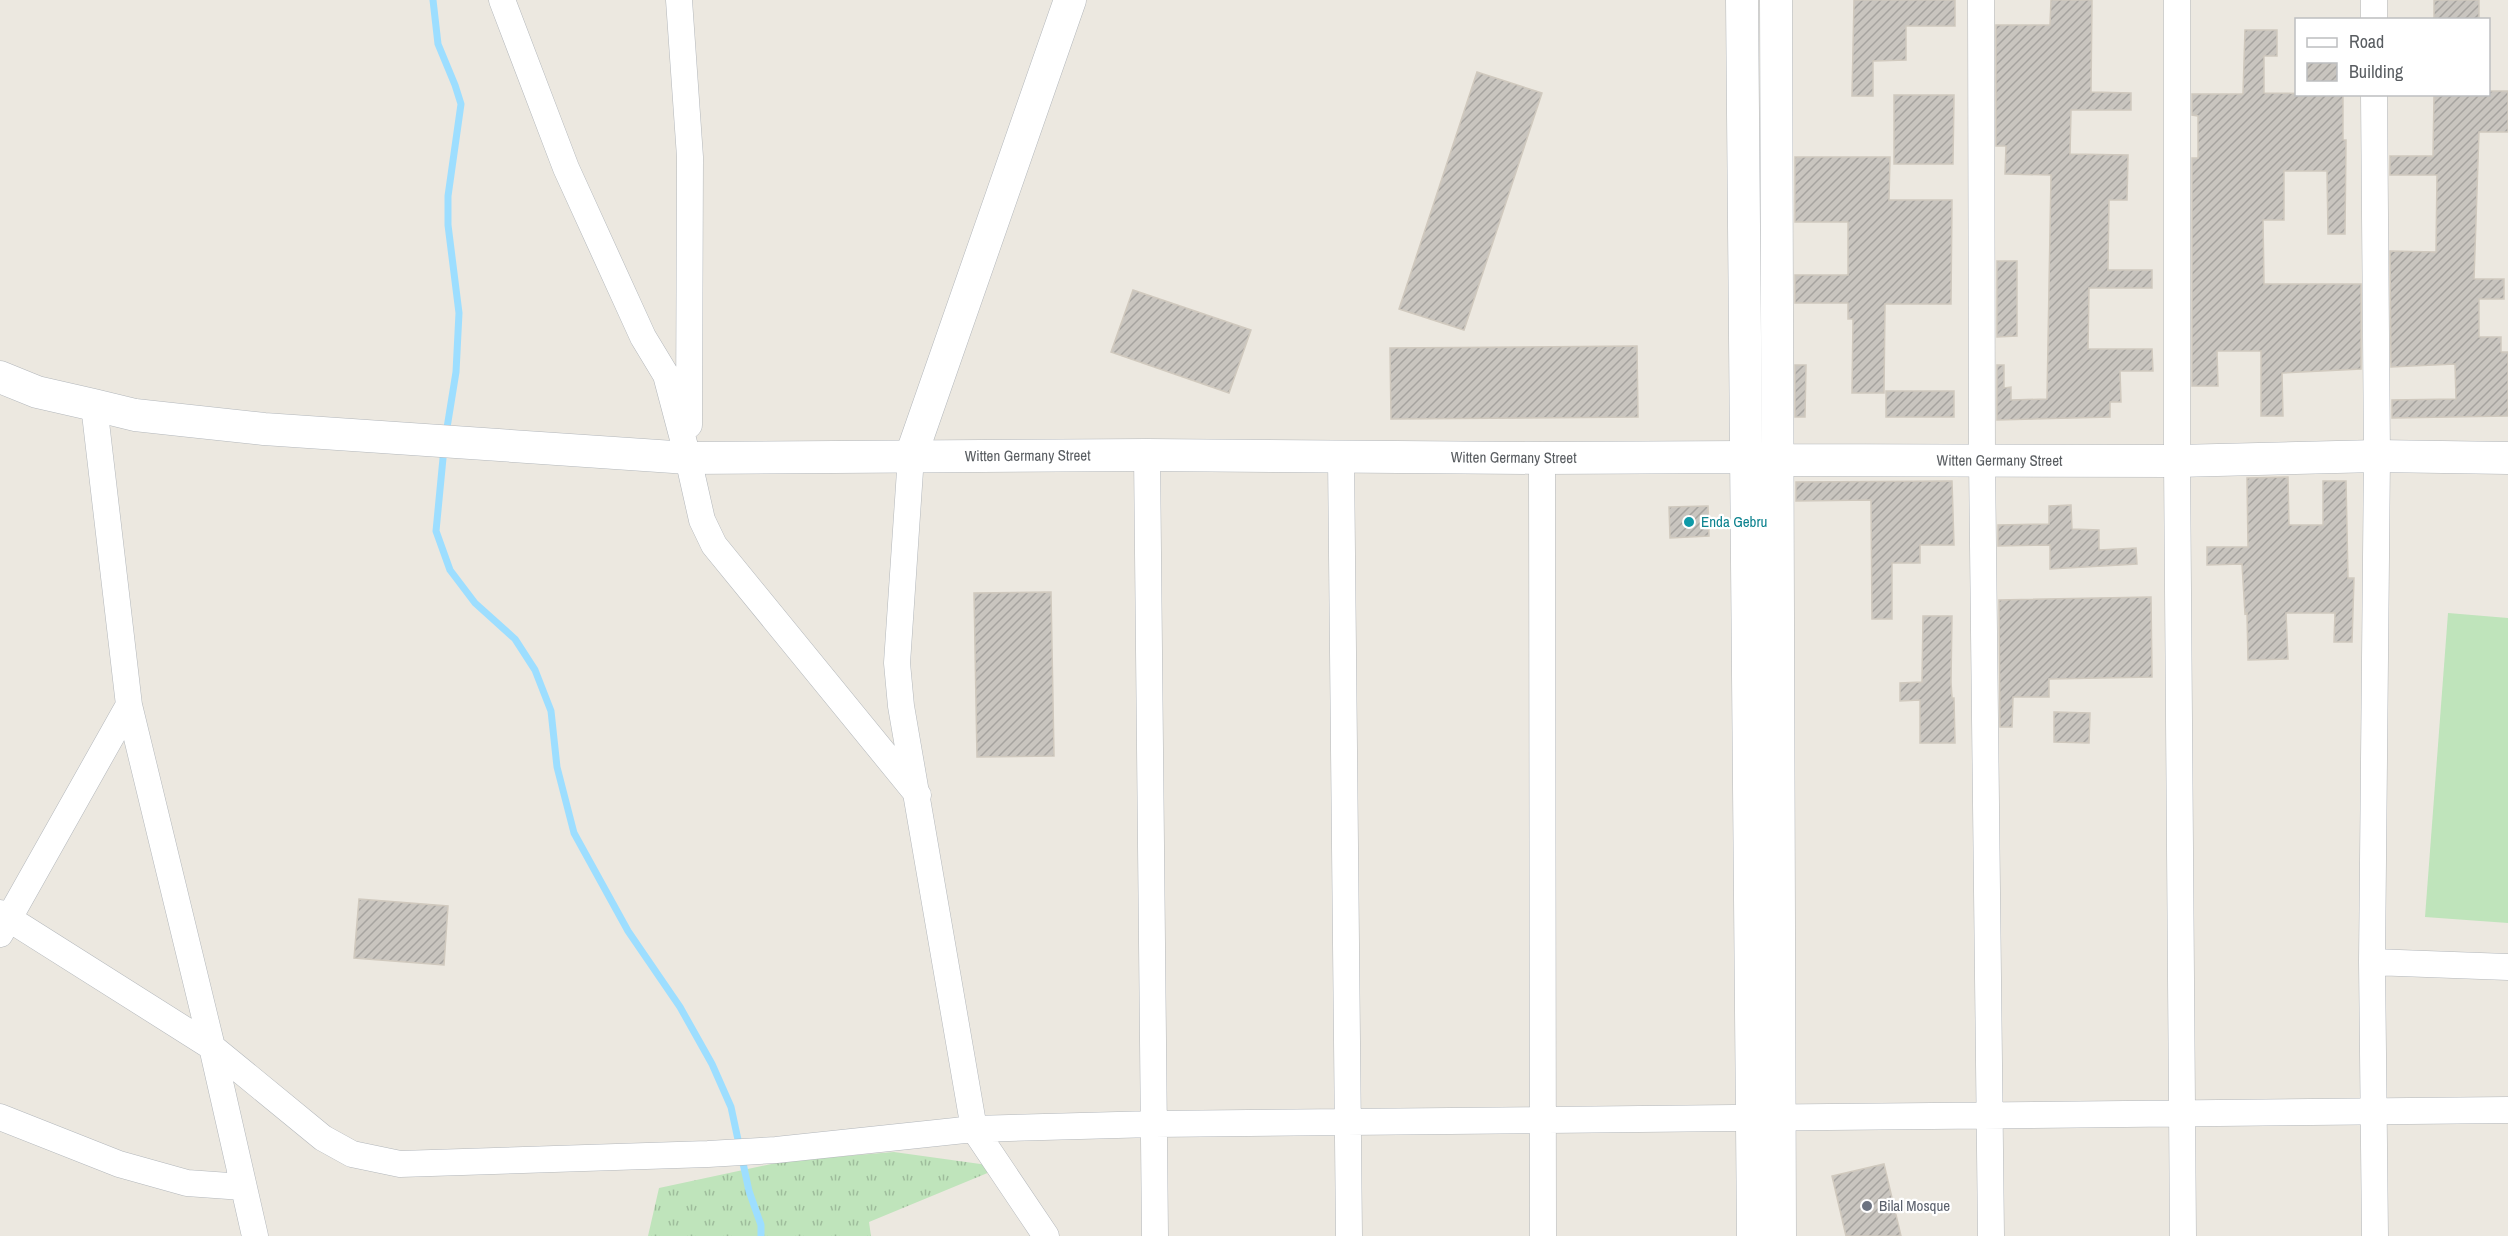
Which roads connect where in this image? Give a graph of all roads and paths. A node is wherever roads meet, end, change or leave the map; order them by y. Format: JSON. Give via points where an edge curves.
{"nodes":[{"id":1,"x":502,"y":0,"type":"edge"},
{"id":2,"x":679,"y":0,"type":"edge"},
{"id":3,"x":1070,"y":0,"type":"edge"},
{"id":4,"x":1742,"y":0,"type":"edge"},
{"id":5,"x":1776,"y":0,"type":"edge"},
{"id":6,"x":1981,"y":0,"type":"edge"},
{"id":7,"x":2177,"y":0,"type":"edge"},
{"id":8,"x":2374,"y":0,"type":"edge"},
{"id":9,"x":2374,"y":18,"type":"edge"},
{"id":10,"x":2374,"y":96,"type":"edge"},
{"id":11,"x":0,"y":377,"type":"edge"},
{"id":12,"x":94,"y":405,"type":"junction"},
{"id":13,"x":1147,"y":455,"type":"junction"},
{"id":14,"x":911,"y":456,"type":"junction"},
{"id":15,"x":2377,"y":456,"type":"junction"},
{"id":16,"x":1341,"y":457,"type":"junction"},
{"id":17,"x":1746,"y":457,"type":"junction"},
{"id":18,"x":688,"y":458,"type":"junction"},
{"id":19,"x":1542,"y":458,"type":"junction"},
{"id":20,"x":2508,"y":458,"type":"edge"},
{"id":21,"x":1982,"y":459,"type":"junction"},
{"id":22,"x":1777,"y":460,"type":"junction"},
{"id":23,"x":2177,"y":461,"type":"junction"},
{"id":24,"x":129,"y":705,"type":"junction"},
{"id":25,"x":918,"y":795,"type":"junction"},
{"id":26,"x":3,"y":921,"type":"edge"},
{"id":27,"x":2372,"y":962,"type":"junction"},
{"id":28,"x":2508,"y":967,"type":"edge"},
{"id":29,"x":212,"y":1047,"type":"junction"},
{"id":30,"x":2508,"y":1110,"type":"edge"},
{"id":31,"x":2374,"y":1111,"type":"junction"},
{"id":32,"x":2182,"y":1113,"type":"junction"},
{"id":33,"x":1990,"y":1115,"type":"junction"},
{"id":34,"x":0,"y":1117,"type":"edge"},
{"id":35,"x":1765,"y":1118,"type":"junction"},
{"id":36,"x":1543,"y":1120,"type":"junction"},
{"id":37,"x":1348,"y":1122,"type":"junction"},
{"id":38,"x":1154,"y":1124,"type":"junction"},
{"id":39,"x":974,"y":1129,"type":"junction"},
{"id":40,"x":243,"y":1186,"type":"junction"},
{"id":41,"x":255,"y":1236,"type":"edge"},
{"id":42,"x":1046,"y":1236,"type":"edge"},
{"id":43,"x":1155,"y":1236,"type":"edge"},
{"id":44,"x":1349,"y":1236,"type":"edge"},
{"id":45,"x":1543,"y":1236,"type":"edge"},
{"id":46,"x":1753,"y":1236,"type":"edge"},
{"id":47,"x":1780,"y":1236,"type":"edge"},
{"id":48,"x":1991,"y":1236,"type":"edge"},
{"id":49,"x":2183,"y":1236,"type":"edge"},
{"id":50,"x":2375,"y":1236,"type":"edge"}],
"edges":[{"from":1,"to":18,"type":"street","via":[[566,168],[644,337],[666,375]]},
{"from":2,"to":18,"type":"street","via":[[690,157]]},
{"from":3,"to":14,"type":"street"},
{"from":4,"to":17,"type":"street"},
{"from":5,"to":22,"type":"street"},
{"from":6,"to":21,"type":"street"},
{"from":7,"to":23,"type":"street"},
{"from":8,"to":9,"type":"street"},
{"from":10,"to":15,"type":"street"},
{"from":11,"to":12,"type":"street","name":"Witten Germany Street","via":[[37,392]]},
{"from":12,"to":18,"type":"street","name":"Witten Germany Street","via":[[135,415],[190,421]]},
{"from":12,"to":24,"type":"street"},
{"from":13,"to":14,"type":"street","name":"Witten Germany Street"},
{"from":13,"to":16,"type":"street","name":"Witten Germany Street"},
{"from":13,"to":38,"type":"street"},
{"from":14,"to":18,"type":"street","name":"Witten Germany Street"},
{"from":14,"to":25,"type":"street","via":[[897,663]]},
{"from":15,"to":20,"type":"street","name":"Witten Germany Street"},
{"from":15,"to":23,"type":"street","name":"Witten Germany Street"},
{"from":15,"to":27,"type":"street"},
{"from":16,"to":19,"type":"street","name":"Witten Germany Street"},
{"from":16,"to":37,"type":"street"},
{"from":17,"to":19,"type":"street","name":"Witten Germany Street"},
{"from":17,"to":22,"type":"street","name":"Witten Germany Street"},
{"from":17,"to":35,"type":"street"},
{"from":18,"to":25,"type":"street","via":[[702,520],[714,545]]},
{"from":19,"to":36,"type":"street"},
{"from":21,"to":22,"type":"street","name":"Witten Germany Street"},
{"from":21,"to":23,"type":"street","name":"Witten Germany Street"},
{"from":21,"to":33,"type":"street"},
{"from":22,"to":35,"type":"street"},
{"from":23,"to":32,"type":"street"},
{"from":24,"to":26,"type":"street"},
{"from":24,"to":29,"type":"street"},
{"from":25,"to":39,"type":"street"},
{"from":26,"to":29,"type":"street"},
{"from":27,"to":28,"type":"street"},
{"from":27,"to":31,"type":"street"},
{"from":29,"to":39,"type":"street","via":[[323,1138],[352,1154],[400,1164],[776,1150]]},
{"from":29,"to":40,"type":"street"},
{"from":30,"to":31,"type":"street"},
{"from":31,"to":32,"type":"street"},
{"from":31,"to":50,"type":"street"},
{"from":32,"to":33,"type":"street"},
{"from":32,"to":49,"type":"street"},
{"from":33,"to":35,"type":"street"},
{"from":33,"to":48,"type":"street"},
{"from":34,"to":40,"type":"street","via":[[130,1167],[188,1183]]},
{"from":35,"to":36,"type":"street"},
{"from":35,"to":46,"type":"street"},
{"from":35,"to":47,"type":"street"},
{"from":36,"to":37,"type":"street"},
{"from":36,"to":45,"type":"street"},
{"from":37,"to":38,"type":"street"},
{"from":37,"to":44,"type":"street"},
{"from":38,"to":39,"type":"street"},
{"from":38,"to":43,"type":"street"},
{"from":39,"to":42,"type":"street"},
{"from":40,"to":41,"type":"street"}]}
